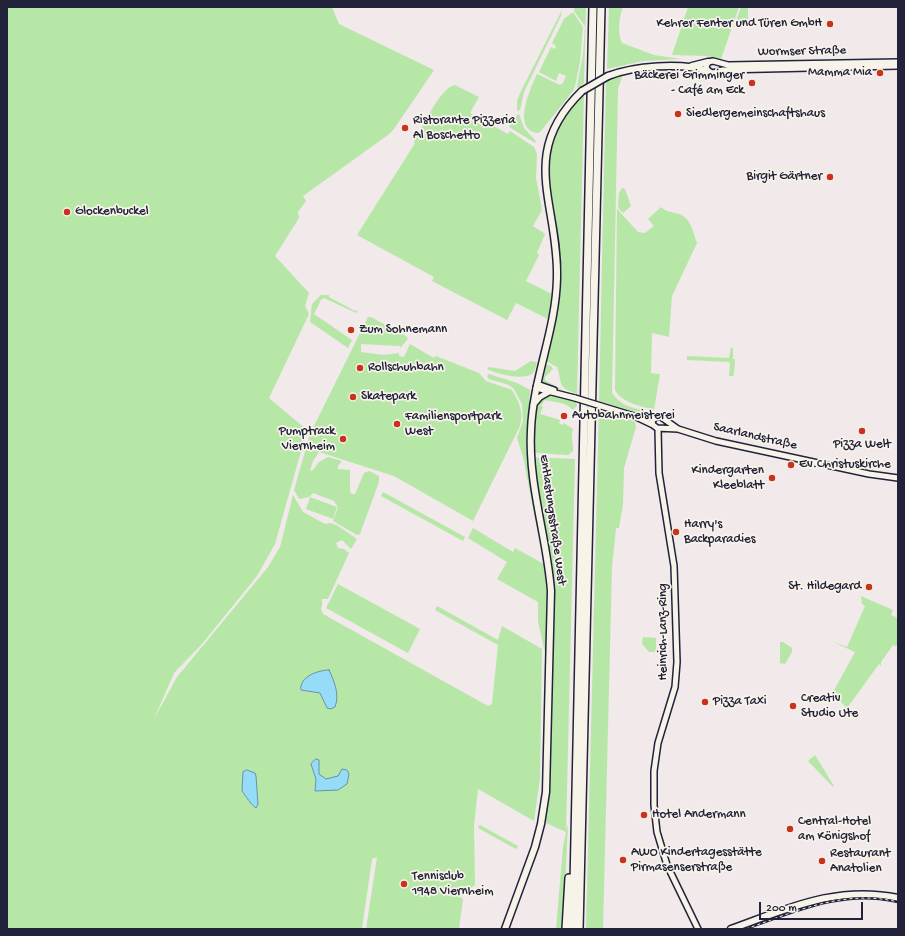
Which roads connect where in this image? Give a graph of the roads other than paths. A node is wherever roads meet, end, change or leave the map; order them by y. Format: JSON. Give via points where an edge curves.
{"nodes":[{"id":1,"x":592,"y":7,"type":"edge"},
{"id":2,"x":601,"y":7,"type":"edge"},
{"id":3,"x":708,"y":62,"type":"junction"},
{"id":4,"x":898,"y":62,"type":"edge"},
{"id":5,"x":717,"y":63,"type":"junction"},
{"id":6,"x":898,"y":66,"type":"edge"},
{"id":7,"x":689,"y":67,"type":"junction"},
{"id":8,"x":708,"y":71,"type":"junction"},
{"id":9,"x":716,"y":72,"type":"junction"},
{"id":10,"x":536,"y":386,"type":"junction"},
{"id":11,"x":549,"y":392,"type":"junction"},
{"id":12,"x":560,"y":393,"type":"junction"},
{"id":13,"x":533,"y":406,"type":"junction"},
{"id":14,"x":634,"y":416,"type":"junction"},
{"id":15,"x":655,"y":418,"type":"junction"},
{"id":16,"x":664,"y":420,"type":"junction"},
{"id":17,"x":653,"y":425,"type":"junction"},
{"id":18,"x":660,"y":428,"type":"junction"},
{"id":19,"x":678,"y":429,"type":"junction"},
{"id":20,"x":898,"y":478,"type":"edge"},
{"id":21,"x":574,"y":836,"type":"junction"},
{"id":22,"x":898,"y":898,"type":"edge"},
{"id":23,"x":694,"y":923,"type":"junction"},
{"id":24,"x":505,"y":929,"type":"edge"},
{"id":25,"x":566,"y":929,"type":"edge"},
{"id":26,"x":573,"y":929,"type":"edge"},
{"id":27,"x":579,"y":929,"type":"edge"},
{"id":28,"x":694,"y":929,"type":"edge"},
{"id":29,"x":698,"y":929,"type":"edge"},
{"id":30,"x":731,"y":929,"type":"edge"}],
"edges":[{"from":1,"to":21,"type":"highway"},
{"from":2,"to":27,"type":"highway"},
{"from":3,"to":5,"type":"street","name":"Wormser Straße"},
{"from":3,"to":7,"type":"main road","name":"Entlastungsstraße West"},
{"from":3,"to":8,"type":"street"},
{"from":4,"to":5,"type":"street","name":"Wormser Straße","via":[[728,65]]},
{"from":5,"to":9,"type":"street"},
{"from":6,"to":9,"type":"street","via":[[735,69]]},
{"from":7,"to":8,"type":"main road","name":"Entlastungsstraße West"},
{"from":7,"to":10,"type":"main road","name":"Entlastungsstraße West","bridge":true,"via":[[634,69],[608,76],[582,91],[560,115],[551,135],[545,164],[557,278],[553,319]]},
{"from":8,"to":9,"type":"street"},
{"from":10,"to":11,"type":"street"},
{"from":10,"to":12,"type":"street"},
{"from":10,"to":13,"type":"main road","name":"Entlastungsstraße West"},
{"from":11,"to":12,"type":"street"},
{"from":11,"to":13,"type":"street","via":[[540,397]]},
{"from":12,"to":14,"type":"street","bridge":true},
{"from":13,"to":24,"type":"main road","name":"Entlastungsstraße West","via":[[533,482],[552,591],[548,772],[541,824]]},
{"from":14,"to":15,"type":"street"},
{"from":14,"to":17,"type":"street"},
{"from":15,"to":16,"type":"street","via":[[659,416]]},
{"from":15,"to":17,"type":"street","via":[[652,421]]},
{"from":16,"to":18,"type":"street"},
{"from":16,"to":19,"type":"street","name":"Saarlandstraße"},
{"from":17,"to":18,"type":"street"},
{"from":18,"to":19,"type":"street","name":"Saarlandstraße"},
{"from":18,"to":23,"type":"street","name":"Heinrich-Lanz-Ring","via":[[659,471],[674,566],[677,662],[675,688],[658,743],[654,771],[654,805],[662,850]]},
{"from":19,"to":20,"type":"street","name":"Saarlandstraße","via":[[716,440]]},
{"from":21,"to":25,"type":"highway","via":[[570,852]]},
{"from":21,"to":26,"type":"highway"},
{"from":22,"to":30,"type":"main road","via":[[875,894],[836,895],[800,904]]},
{"from":23,"to":28,"type":"street","name":"Heinrich-Lanz-Ring"},
{"from":23,"to":29,"type":"street","name":"Heinrich-Lanz-Ring"}]}
